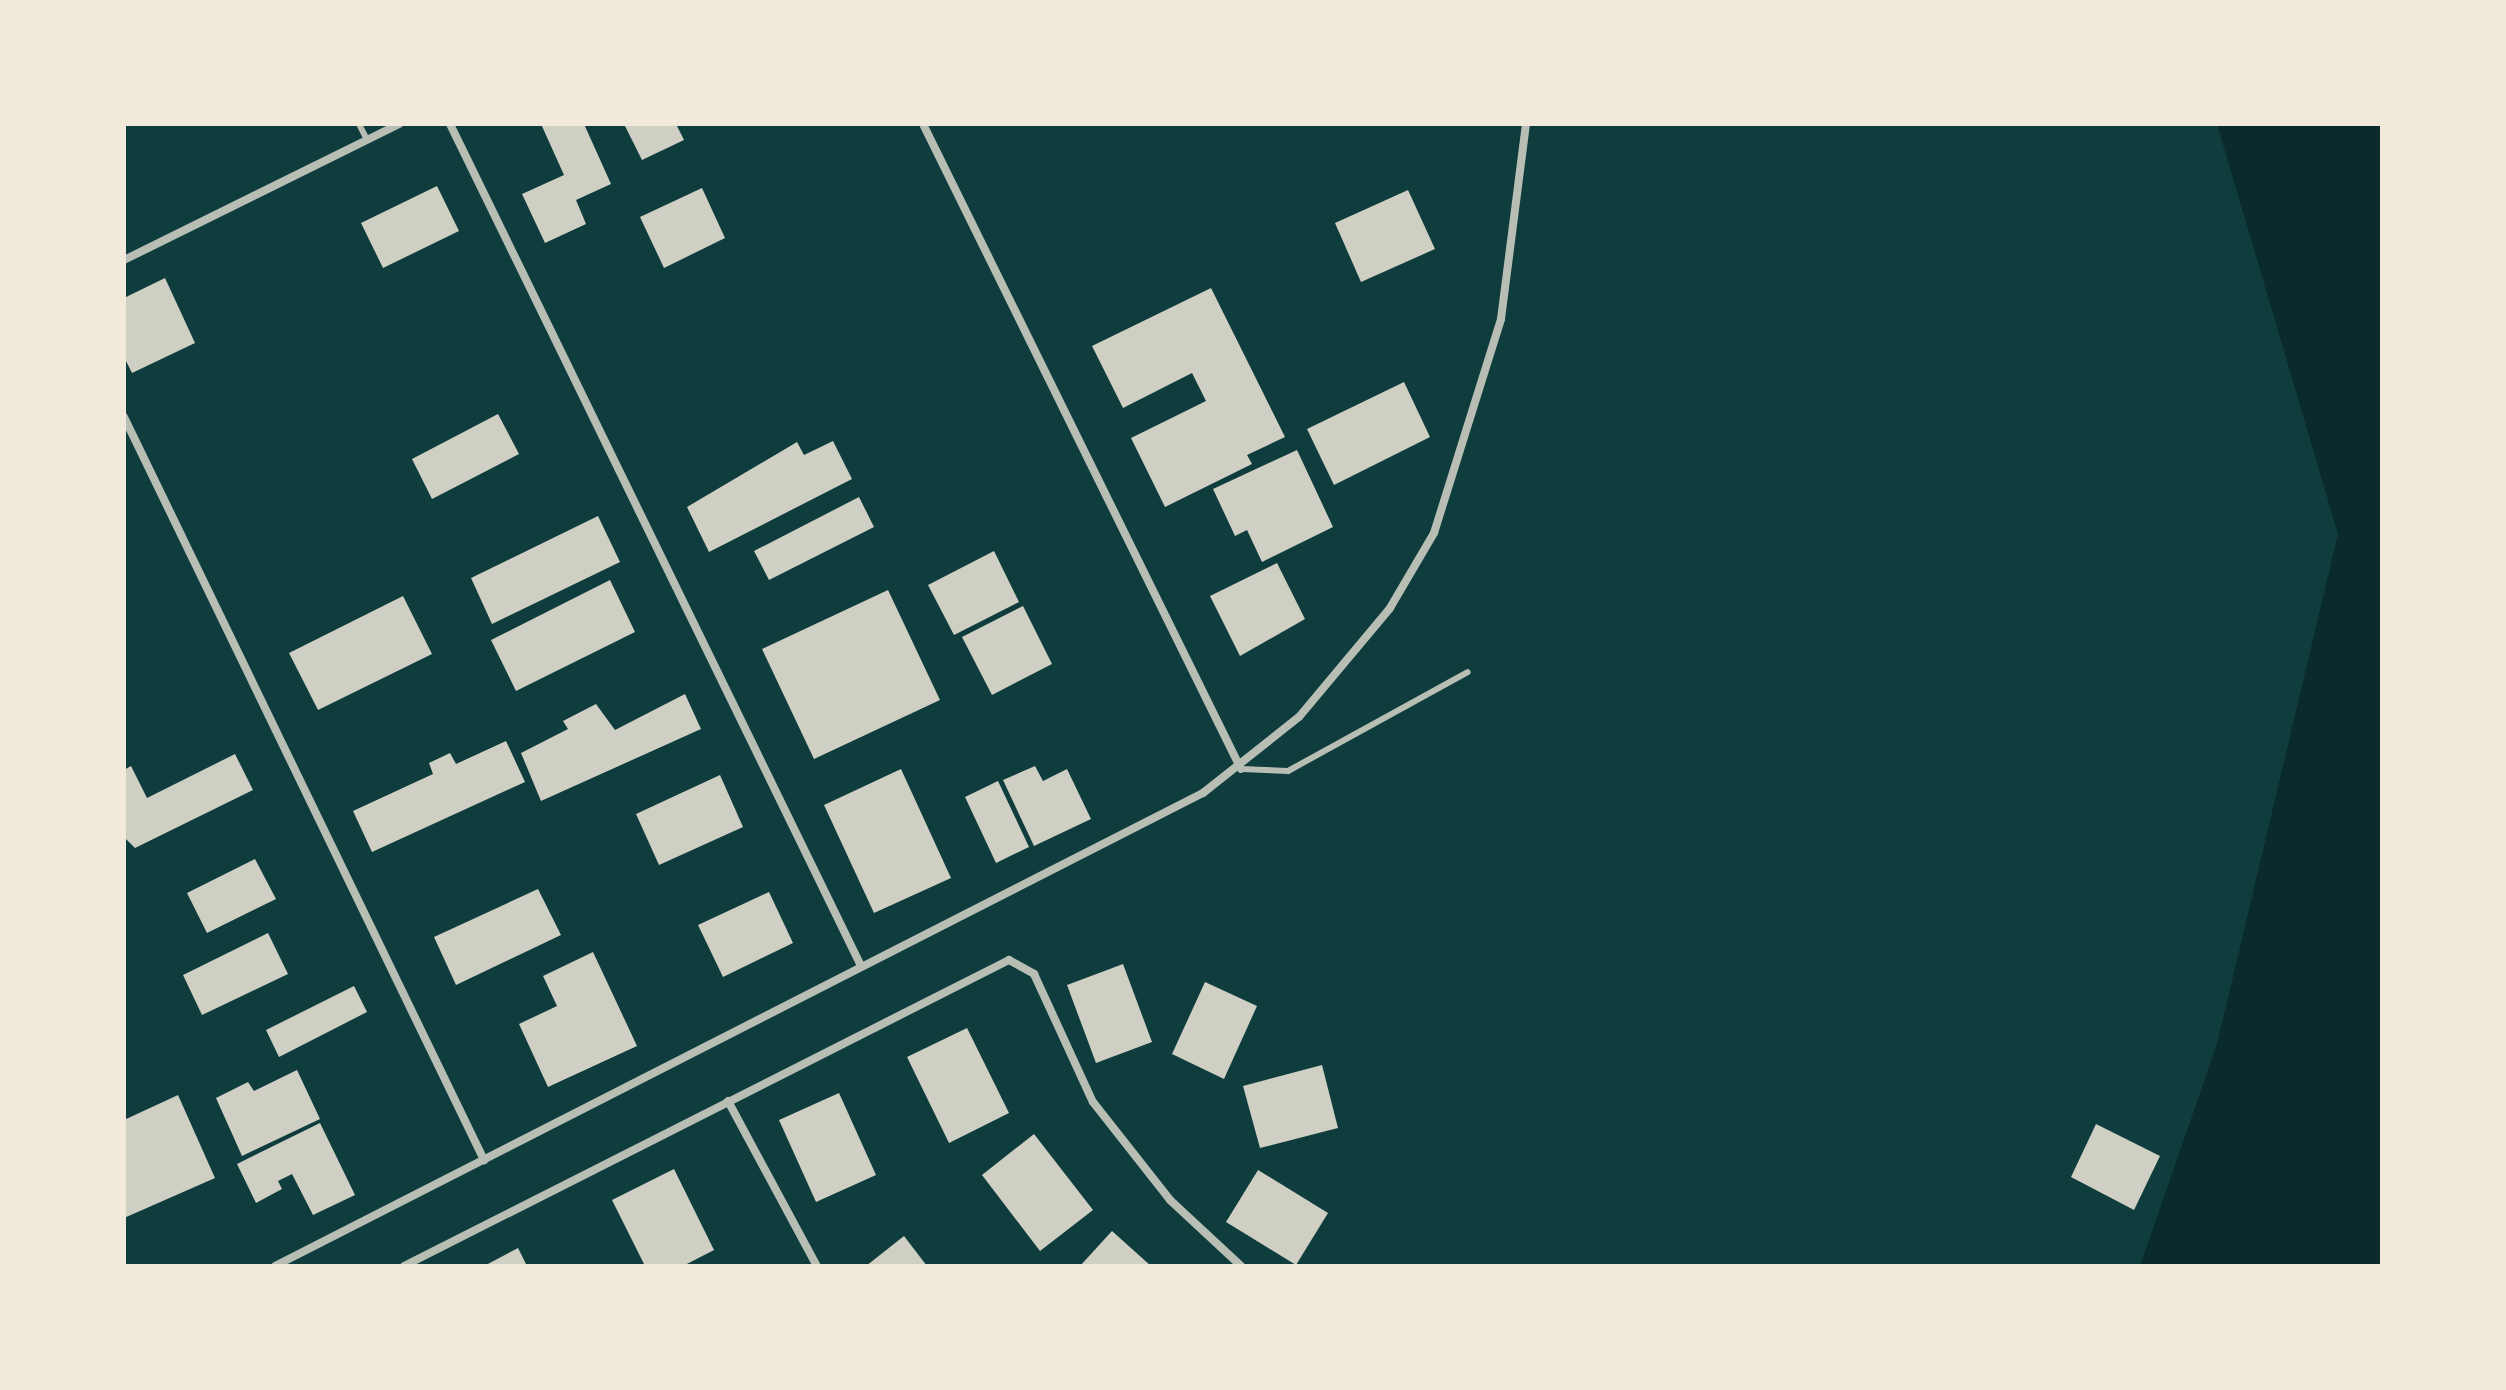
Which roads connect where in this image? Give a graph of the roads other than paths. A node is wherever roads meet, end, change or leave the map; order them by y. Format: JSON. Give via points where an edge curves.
{"nodes":[{"id":1,"x":359,"y":124,"type":"edge"},
{"id":2,"x":399,"y":124,"type":"edge"},
{"id":3,"x":450,"y":124,"type":"edge"},
{"id":4,"x":923,"y":124,"type":"edge"},
{"id":5,"x":1526,"y":124,"type":"edge"},
{"id":6,"x":367,"y":140,"type":"junction"},
{"id":7,"x":124,"y":260,"type":"edge"},
{"id":8,"x":124,"y":417,"type":"edge"},
{"id":9,"x":1468,"y":672,"type":"dead end"},
{"id":10,"x":1241,"y":769,"type":"junction"},
{"id":11,"x":861,"y":966,"type":"junction"},
{"id":12,"x":728,"y":1101,"type":"junction"},
{"id":13,"x":484,"y":1160,"type":"junction"},
{"id":14,"x":409,"y":1265,"type":"edge"},
{"id":15,"x":275,"y":1266,"type":"edge"},
{"id":16,"x":817,"y":1266,"type":"edge"},
{"id":17,"x":1241,"y":1266,"type":"edge"}],
"edges":[{"from":1,"to":6,"type":"lane"},
{"from":2,"to":6,"type":"street"},
{"from":3,"to":11,"type":"street"},
{"from":4,"to":10,"type":"street"},
{"from":5,"to":10,"type":"street","via":[[1501,319],[1473,427],[1434,533],[1354,657]]},
{"from":6,"to":7,"type":"street"},
{"from":8,"to":13,"type":"street"},
{"from":9,"to":10,"type":"lane","via":[[1288,771]]},
{"from":10,"to":11,"type":"street"},
{"from":11,"to":13,"type":"street"},
{"from":12,"to":14,"type":"street"},
{"from":12,"to":16,"type":"street"},
{"from":12,"to":17,"type":"street","via":[[1009,960],[1024,963],[1093,1102],[1170,1200]]},
{"from":13,"to":15,"type":"street"}]}
